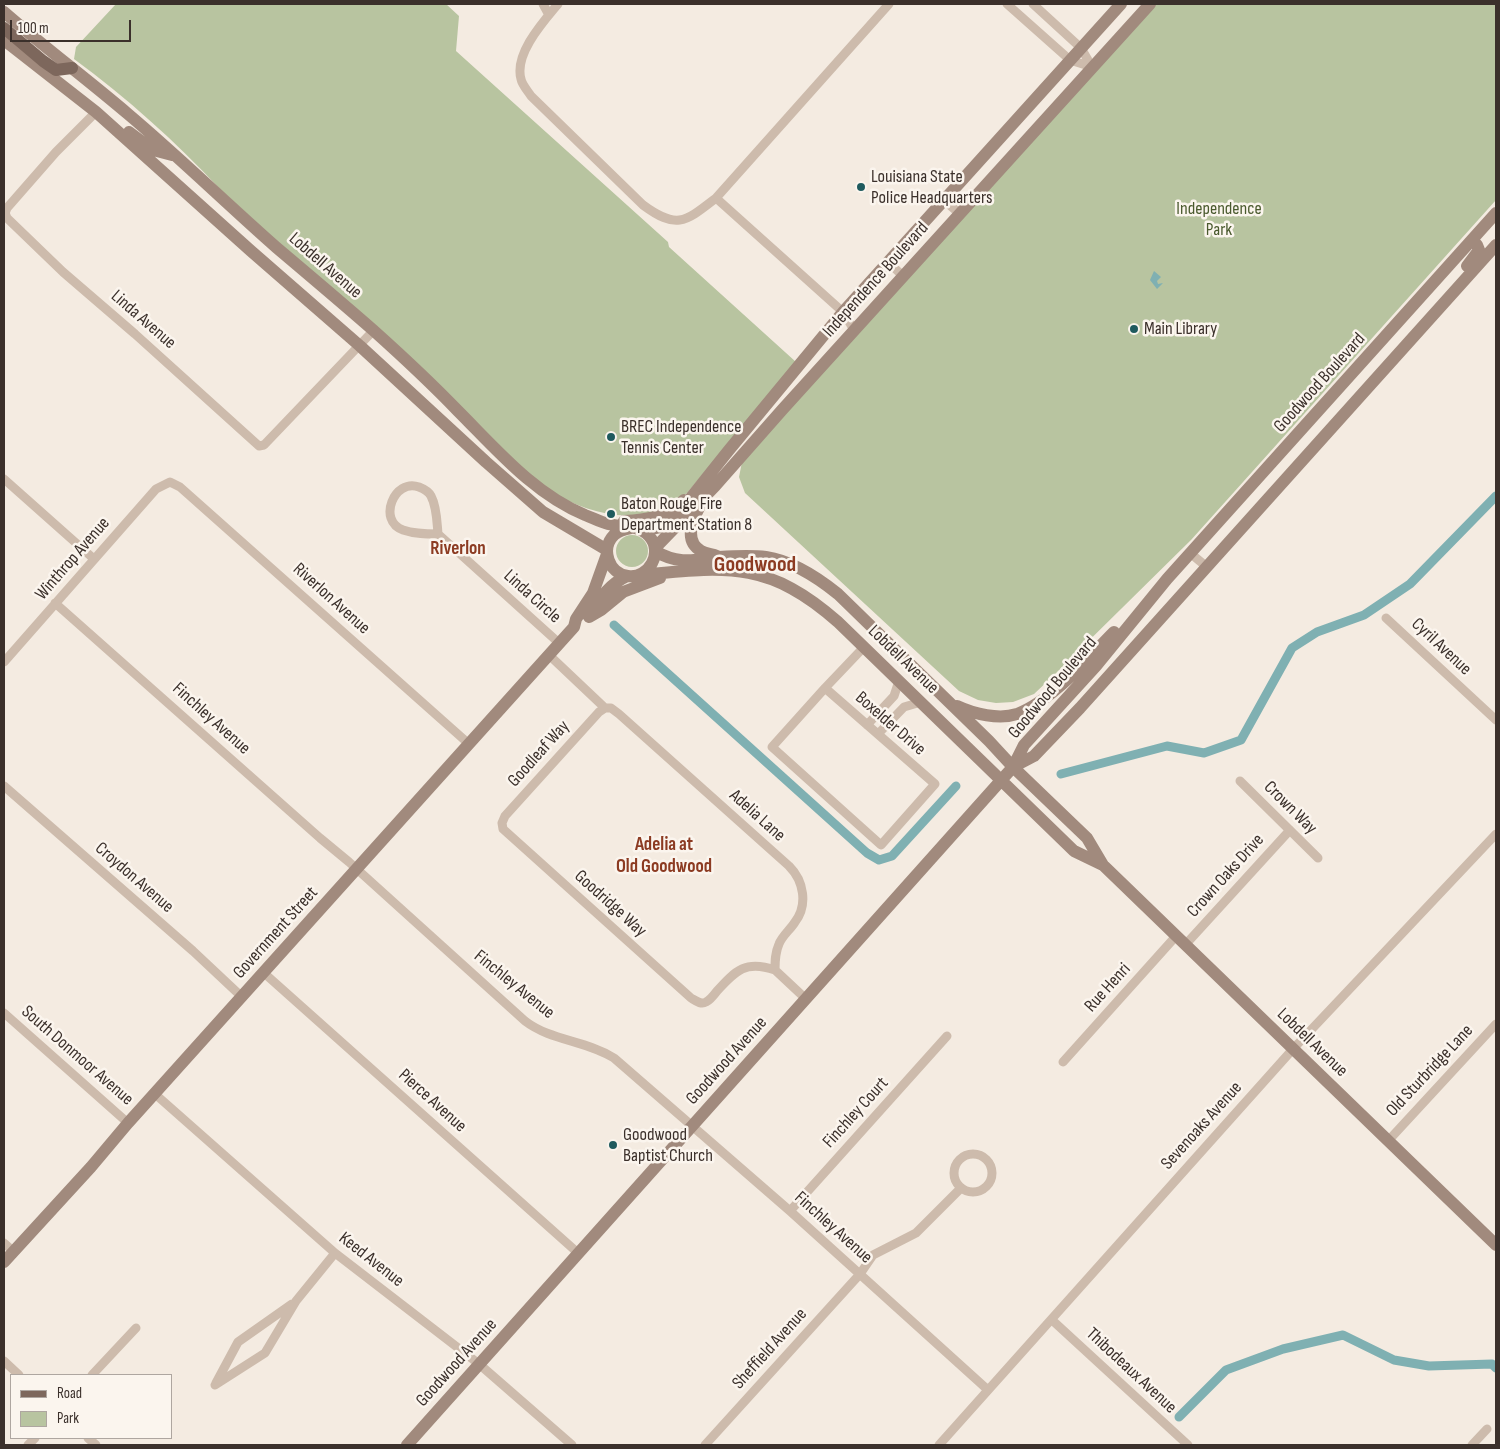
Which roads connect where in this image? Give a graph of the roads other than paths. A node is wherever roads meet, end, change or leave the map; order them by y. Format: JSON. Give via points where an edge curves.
{"nodes":[{"id":1,"x":543,"y":4,"type":"edge"},
{"id":2,"x":558,"y":4,"type":"edge"},
{"id":3,"x":889,"y":4,"type":"edge"},
{"id":4,"x":1007,"y":4,"type":"edge"},
{"id":5,"x":1032,"y":4,"type":"edge"},
{"id":6,"x":1121,"y":4,"type":"edge"},
{"id":7,"x":1150,"y":4,"type":"edge"},
{"id":8,"x":4,"y":12,"type":"edge"},
{"id":9,"x":549,"y":15,"type":"junction"},
{"id":10,"x":4,"y":28,"type":"edge"},
{"id":11,"x":4,"y":40,"type":"edge"},
{"id":12,"x":1081,"y":48,"type":"junction"},
{"id":13,"x":1070,"y":60,"type":"junction"},
{"id":14,"x":1092,"y":67,"type":"junction"},
{"id":15,"x":72,"y":68,"type":"junction"},
{"id":16,"x":96,"y":112,"type":"junction"},
{"id":17,"x":175,"y":156,"type":"junction"},
{"id":18,"x":716,"y":198,"type":"junction"},
{"id":19,"x":944,"y":200,"type":"junction"},
{"id":20,"x":5,"y":213,"type":"edge"},
{"id":21,"x":1496,"y":213,"type":"edge"},
{"id":22,"x":960,"y":214,"type":"junction"},
{"id":23,"x":1472,"y":240,"type":"junction"},
{"id":24,"x":1496,"y":245,"type":"edge"},
{"id":25,"x":888,"y":262,"type":"junction"},
{"id":26,"x":903,"y":276,"type":"junction"},
{"id":27,"x":843,"y":312,"type":"junction"},
{"id":28,"x":854,"y":330,"type":"junction"},
{"id":29,"x":373,"y":331,"type":"junction"},
{"id":30,"x":1415,"y":335,"type":"junction"},
{"id":31,"x":360,"y":346,"type":"junction"},
{"id":32,"x":1342,"y":385,"type":"junction"},
{"id":33,"x":1328,"y":431,"type":"junction"},
{"id":34,"x":4,"y":479,"type":"edge"},
{"id":35,"x":170,"y":482,"type":"joint"},
{"id":36,"x":700,"y":486,"type":"junction"},
{"id":37,"x":703,"y":499,"type":"junction"},
{"id":38,"x":608,"y":524,"type":"junction"},
{"id":39,"x":637,"y":529,"type":"junction"},
{"id":40,"x":438,"y":534,"type":"junction"},
{"id":41,"x":592,"y":542,"type":"junction"},
{"id":42,"x":655,"y":549,"type":"junction"},
{"id":43,"x":607,"y":552,"type":"junction"},
{"id":44,"x":1190,"y":553,"type":"junction"},
{"id":45,"x":720,"y":557,"type":"junction"},
{"id":46,"x":766,"y":557,"type":"junction"},
{"id":47,"x":94,"y":559,"type":"junction"},
{"id":48,"x":1206,"y":567,"type":"junction"},
{"id":49,"x":671,"y":572,"type":"junction"},
{"id":50,"x":601,"y":573,"type":"junction"},
{"id":51,"x":761,"y":575,"type":"junction"},
{"id":52,"x":632,"y":576,"type":"junction"},
{"id":53,"x":1167,"y":579,"type":"junction"},
{"id":54,"x":55,"y":603,"type":"junction"},
{"id":55,"x":852,"y":607,"type":"junction"},
{"id":56,"x":589,"y":617,"type":"junction"},
{"id":57,"x":1386,"y":618,"type":"dead end"},
{"id":58,"x":838,"y":622,"type":"junction"},
{"id":59,"x":574,"y":627,"type":"junction"},
{"id":60,"x":559,"y":643,"type":"junction"},
{"id":61,"x":864,"y":647,"type":"junction"},
{"id":62,"x":6,"y":655,"type":"edge"},
{"id":63,"x":549,"y":655,"type":"junction"},
{"id":64,"x":1096,"y":666,"type":"junction"},
{"id":65,"x":899,"y":681,"type":"junction"},
{"id":66,"x":825,"y":688,"type":"junction"},
{"id":67,"x":921,"y":702,"type":"junction"},
{"id":68,"x":949,"y":702,"type":"junction"},
{"id":69,"x":605,"y":708,"type":"junction"},
{"id":70,"x":1080,"y":708,"type":"junction"},
{"id":71,"x":1496,"y":720,"type":"edge"},
{"id":72,"x":867,"y":725,"type":"junction"},
{"id":73,"x":878,"y":734,"type":"junction"},
{"id":74,"x":469,"y":744,"type":"junction"},
{"id":75,"x":1013,"y":768,"type":"junction"},
{"id":76,"x":1001,"y":780,"type":"junction"},
{"id":77,"x":1240,"y":781,"type":"dead end"},
{"id":78,"x":4,"y":786,"type":"edge"},
{"id":79,"x":502,"y":826,"type":"joint"},
{"id":80,"x":1290,"y":830,"type":"junction"},
{"id":81,"x":1496,"y":834,"type":"edge"},
{"id":82,"x":1318,"y":858,"type":"dead end"},
{"id":83,"x":1103,"y":865,"type":"junction"},
{"id":84,"x":357,"y":869,"type":"junction"},
{"id":85,"x":1182,"y":940,"type":"junction"},
{"id":86,"x":776,"y":970,"type":"junction"},
{"id":87,"x":264,"y":973,"type":"junction"},
{"id":88,"x":242,"y":997,"type":"junction"},
{"id":89,"x":806,"y":999,"type":"junction"},
{"id":90,"x":4,"y":1013,"type":"edge"},
{"id":91,"x":1496,"y":1024,"type":"edge"},
{"id":92,"x":947,"y":1036,"type":"dead end"},
{"id":93,"x":1293,"y":1049,"type":"junction"},
{"id":94,"x":1064,"y":1062,"type":"dead end"},
{"id":95,"x":155,"y":1094,"type":"junction"},
{"id":96,"x":128,"y":1123,"type":"junction"},
{"id":97,"x":692,"y":1126,"type":"junction"},
{"id":98,"x":1388,"y":1141,"type":"junction"},
{"id":99,"x":961,"y":1188,"type":"junction"},
{"id":100,"x":790,"y":1211,"type":"junction"},
{"id":101,"x":1496,"y":1245,"type":"edge"},
{"id":102,"x":9,"y":1247,"type":"edge"},
{"id":103,"x":335,"y":1253,"type":"junction"},
{"id":104,"x":578,"y":1253,"type":"junction"},
{"id":105,"x":4,"y":1262,"type":"edge"},
{"id":106,"x":860,"y":1274,"type":"junction"},
{"id":107,"x":296,"y":1301,"type":"junction"},
{"id":108,"x":1052,"y":1320,"type":"junction"},
{"id":109,"x":136,"y":1328,"type":"dead end"},
{"id":110,"x":4,"y":1361,"type":"edge"},
{"id":111,"x":479,"y":1364,"type":"junction"},
{"id":112,"x":18,"y":1374,"type":"edge"},
{"id":113,"x":93,"y":1374,"type":"edge"},
{"id":114,"x":988,"y":1390,"type":"junction"},
{"id":115,"x":1487,"y":1430,"type":"dead end"},
{"id":116,"x":406,"y":1445,"type":"edge"},
{"id":117,"x":572,"y":1445,"type":"edge"},
{"id":118,"x":705,"y":1445,"type":"edge"},
{"id":119,"x":939,"y":1445,"type":"edge"},
{"id":120,"x":1188,"y":1445,"type":"edge"},
{"id":121,"x":1472,"y":1445,"type":"edge"}],
"edges":[{"from":1,"to":9,"type":"street"},
{"from":2,"to":9,"type":"street"},
{"from":3,"to":18,"type":"street"},
{"from":4,"to":13,"type":"street"},
{"from":5,"to":12,"type":"street"},
{"from":6,"to":12,"type":"main road","name":"Independence Boulevard"},
{"from":7,"to":14,"type":"main road","name":"Independence Boulevard"},
{"from":8,"to":15,"type":"main road","name":"Lobdell Avenue"},
{"from":9,"to":18,"type":"street","via":[[531,38],[521,60],[521,79],[531,96],[658,216],[678,221],[694,215]]},
{"from":10,"to":15,"type":"main road","via":[[56,70]]},
{"from":11,"to":16,"type":"main road","name":"Lobdell Avenue"},
{"from":12,"to":13,"type":"main road","name":"Independence Boulevard"},
{"from":12,"to":14,"type":"street"},
{"from":13,"to":14,"type":"street"},
{"from":13,"to":19,"type":"main road","name":"Independence Boulevard"},
{"from":14,"to":22,"type":"main road","name":"Independence Boulevard"},
{"from":15,"to":17,"type":"main road","name":"Lobdell Avenue"},
{"from":16,"to":17,"type":"main road","via":[[100,108],[106,111],[153,150]]},
{"from":16,"to":20,"type":"street","via":[[56,152]]},
{"from":16,"to":31,"type":"main road","name":"Lobdell Avenue"},
{"from":17,"to":29,"type":"main road","name":"Lobdell Avenue"},
{"from":18,"to":27,"type":"street"},
{"from":19,"to":22,"type":"street"},
{"from":19,"to":25,"type":"main road","name":"Independence Boulevard"},
{"from":20,"to":31,"type":"street","name":"Linda Avenue","via":[[63,272],[259,446],[264,445]]},
{"from":21,"to":23,"type":"main road","name":"Goodwood Boulevard"},
{"from":22,"to":26,"type":"main road","name":"Independence Boulevard"},
{"from":23,"to":30,"type":"main road","via":[[1479,250],[1426,313]]},
{"from":23,"to":32,"type":"main road","name":"Goodwood Boulevard"},
{"from":24,"to":30,"type":"main road","name":"Goodwood Boulevard"},
{"from":25,"to":26,"type":"street"},
{"from":25,"to":27,"type":"main road","name":"Independence Boulevard"},
{"from":26,"to":28,"type":"main road","name":"Independence Boulevard"},
{"from":27,"to":28,"type":"street"},
{"from":27,"to":36,"type":"main road","name":"Independence Boulevard"},
{"from":28,"to":37,"type":"main road","name":"Independence Boulevard"},
{"from":29,"to":31,"type":"street"},
{"from":29,"to":38,"type":"main road","name":"Lobdell Avenue","via":[[539,489],[574,511]]},
{"from":30,"to":33,"type":"main road","name":"Goodwood Boulevard"},
{"from":31,"to":41,"type":"main road","name":"Lobdell Avenue","via":[[543,512]]},
{"from":32,"to":33,"type":"main road","via":[[1349,398]]},
{"from":32,"to":44,"type":"main road","name":"Goodwood Boulevard"},
{"from":33,"to":48,"type":"main road","name":"Goodwood Boulevard"},
{"from":34,"to":47,"type":"street"},
{"from":35,"to":47,"type":"street","name":"Winthrop Avenue","via":[[156,489]]},
{"from":35,"to":74,"type":"street","name":"Riverlon Avenue"},
{"from":36,"to":38,"type":"main road","via":[[663,514]]},
{"from":36,"to":39,"type":"main road","via":[[672,520],[661,526]]},
{"from":37,"to":42,"type":"main road"},
{"from":37,"to":45,"type":"main road","via":[[692,520],[690,532],[702,552]]},
{"from":38,"to":39,"type":"main road","name":"Lobdell Avenue"},
{"from":39,"to":42,"type":"main road","via":[[652,539]]},
{"from":39,"to":43,"type":"main road","via":[[619,531],[610,540]]},
{"from":40,"to":40,"type":"street","via":[[431,495],[415,486],[405,487],[392,500],[389,510],[394,524],[401,530]]},
{"from":40,"to":60,"type":"street","name":"Linda Circle"},
{"from":41,"to":43,"type":"main road","name":"Lobdell Avenue"},
{"from":41,"to":50,"type":"main road","via":[[600,560]]},
{"from":42,"to":45,"type":"main road","name":"Lobdell Avenue","via":[[680,561]]},
{"from":42,"to":52,"type":"main road","via":[[648,569]]},
{"from":43,"to":50,"type":"main road","name":"Government Street"},
{"from":43,"to":52,"type":"main road","via":[[610,565],[620,574]]},
{"from":44,"to":48,"type":"street"},
{"from":44,"to":53,"type":"main road","name":"Goodwood Boulevard"},
{"from":45,"to":46,"type":"main road","name":"Lobdell Avenue"},
{"from":46,"to":51,"type":"main road"},
{"from":46,"to":55,"type":"main road","name":"Lobdell Avenue","via":[[810,573]]},
{"from":47,"to":54,"type":"street","name":"Winthrop Avenue"},
{"from":48,"to":70,"type":"main road","name":"Goodwood Boulevard"},
{"from":49,"to":51,"type":"main road","name":"Lobdell Avenue","via":[[718,569]]},
{"from":49,"to":52,"type":"main road","name":"Lobdell Avenue"},
{"from":49,"to":56,"type":"main road","via":[[624,592]]},
{"from":50,"to":59,"type":"main road","name":"Government Street"},
{"from":51,"to":58,"type":"main road","name":"Lobdell Avenue","via":[[810,598]]},
{"from":52,"to":56,"type":"main road","name":"Government Street","via":[[617,581],[605,592]]},
{"from":53,"to":64,"type":"main road","name":"Goodwood Boulevard"},
{"from":53,"to":68,"type":"main road","via":[[1044,700],[1016,714],[993,716],[970,712]]},
{"from":54,"to":62,"type":"street","name":"Winthrop Avenue"},
{"from":54,"to":84,"type":"street","name":"Finchley Avenue"},
{"from":55,"to":58,"type":"main road"},
{"from":55,"to":68,"type":"main road","name":"Lobdell Avenue"},
{"from":56,"to":59,"type":"main road","name":"Government Street"},
{"from":57,"to":71,"type":"street","name":"Cyril Avenue"},
{"from":58,"to":61,"type":"main road","name":"Lobdell Avenue"},
{"from":59,"to":60,"type":"main road","name":"Government Street"},
{"from":60,"to":63,"type":"main road","name":"Government Street"},
{"from":61,"to":65,"type":"main road","name":"Lobdell Avenue"},
{"from":61,"to":66,"type":"street"},
{"from":63,"to":69,"type":"street","name":"Adelia Lane"},
{"from":63,"to":74,"type":"main road","name":"Government Street"},
{"from":64,"to":70,"type":"main road","via":[[1079,693]]},
{"from":64,"to":75,"type":"main road","name":"Goodwood Boulevard","via":[[1024,746]]},
{"from":65,"to":67,"type":"main road","name":"Lobdell Avenue"},
{"from":65,"to":72,"type":"street","via":[[894,696]]},
{"from":66,"to":72,"type":"street","name":"Boxelder Drive"},
{"from":66,"to":73,"type":"street","name":"Boxelder Drive","via":[[772,747],[881,845],[935,784]]},
{"from":67,"to":73,"type":"street","via":[[904,707]]},
{"from":67,"to":76,"type":"main road","name":"Lobdell Avenue"},
{"from":68,"to":75,"type":"main road","name":"Lobdell Avenue"},
{"from":69,"to":79,"type":"street","name":"Goodleaf Way","via":[[505,816]]},
{"from":69,"to":86,"type":"street","name":"Adelia Lane","via":[[619,714],[797,875],[802,905],[796,922],[779,942]]},
{"from":70,"to":75,"type":"main road","name":"Goodwood Boulevard","via":[[1034,756]]},
{"from":72,"to":73,"type":"street","name":"Boxelder Drive"},
{"from":74,"to":84,"type":"main road","name":"Government Street"},
{"from":75,"to":76,"type":"main road","name":"Goodwood Avenue"},
{"from":75,"to":83,"type":"main road","name":"Lobdell Avenue","via":[[1087,838]]},
{"from":76,"to":83,"type":"main road","name":"Lobdell Avenue","via":[[1074,851]]},
{"from":76,"to":89,"type":"main road","name":"Goodwood Avenue"},
{"from":77,"to":80,"type":"street","name":"Crown Way"},
{"from":78,"to":88,"type":"street","name":"Croydon Avenue"},
{"from":79,"to":86,"type":"street","name":"Goodridge Way","via":[[700,1003],[708,1001],[741,969],[759,967]]},
{"from":80,"to":82,"type":"street","name":"Crown Way"},
{"from":80,"to":85,"type":"street","name":"Crown Oaks Drive"},
{"from":81,"to":93,"type":"street","name":"Sevenoaks Avenue"},
{"from":83,"to":85,"type":"main road","name":"Lobdell Avenue"},
{"from":84,"to":87,"type":"main road","name":"Government Street"},
{"from":84,"to":97,"type":"street","name":"Finchley Avenue","via":[[533,1027],[596,1048],[614,1058]]},
{"from":85,"to":93,"type":"main road","name":"Lobdell Avenue"},
{"from":85,"to":94,"type":"street","name":"Rue Henri"},
{"from":86,"to":89,"type":"street"},
{"from":87,"to":88,"type":"main road","name":"Government Street"},
{"from":87,"to":104,"type":"street","name":"Pierce Avenue"},
{"from":88,"to":95,"type":"main road","name":"Government Street"},
{"from":89,"to":97,"type":"main road","name":"Goodwood Avenue"},
{"from":90,"to":96,"type":"street","name":"South Donmoor Avenue"},
{"from":91,"to":98,"type":"street","name":"Old Sturbridge Lane"},
{"from":92,"to":100,"type":"street","name":"Finchley Court"},
{"from":93,"to":98,"type":"main road","name":"Lobdell Avenue"},
{"from":93,"to":108,"type":"street","name":"Sevenoaks Avenue"},
{"from":95,"to":96,"type":"main road","name":"Government Street"},
{"from":95,"to":103,"type":"street","name":"Keed Avenue"},
{"from":96,"to":102,"type":"main road","name":"Government Street","via":[[91,1167]]},
{"from":97,"to":100,"type":"street","name":"Finchley Avenue"},
{"from":97,"to":104,"type":"main road","name":"Goodwood Avenue"},
{"from":98,"to":101,"type":"main road","name":"Lobdell Avenue"},
{"from":99,"to":99,"type":"street","via":[[954,1172],[956,1164],[970,1154],[986,1158],[993,1173],[991,1181],[977,1192]]},
{"from":99,"to":106,"type":"street","name":"Sheffield Avenue","via":[[916,1233],[873,1255]]},
{"from":100,"to":106,"type":"street","name":"Finchley Avenue"},
{"from":102,"to":105,"type":"main road","name":"Government Street"},
{"from":103,"to":107,"type":"street"},
{"from":103,"to":111,"type":"street","name":"Keed Avenue"},
{"from":104,"to":111,"type":"main road","name":"Goodwood Avenue"},
{"from":106,"to":114,"type":"street","name":"Finchley Avenue"},
{"from":106,"to":118,"type":"street","name":"Sheffield Avenue"},
{"from":107,"to":107,"type":"street","via":[[265,1352],[215,1385],[238,1342]]},
{"from":108,"to":114,"type":"street","name":"Sevenoaks Avenue"},
{"from":108,"to":120,"type":"street","name":"Thibodeaux Avenue"},
{"from":109,"to":113,"type":"street"},
{"from":110,"to":112,"type":"street"},
{"from":111,"to":116,"type":"main road","name":"Goodwood Avenue"},
{"from":111,"to":117,"type":"street","name":"Keed Avenue"},
{"from":114,"to":119,"type":"street","name":"Sevenoaks Avenue"},
{"from":115,"to":121,"type":"street"}]}
